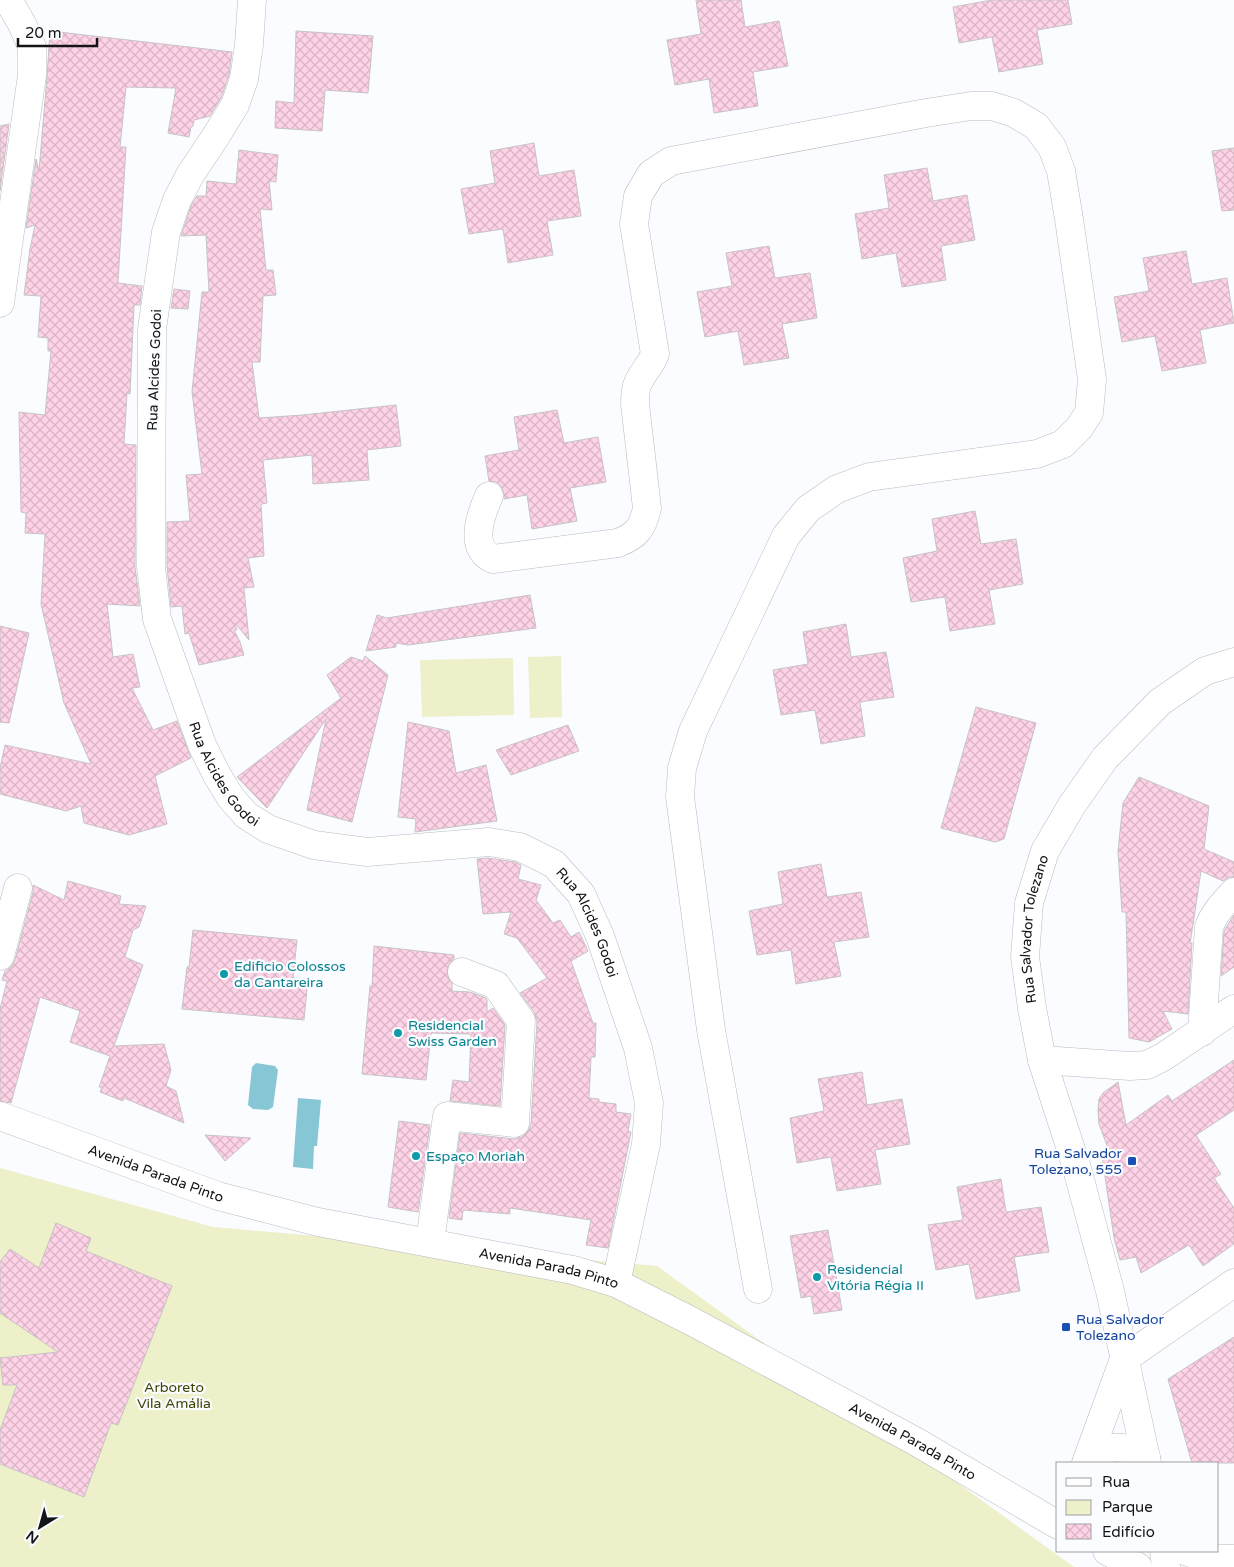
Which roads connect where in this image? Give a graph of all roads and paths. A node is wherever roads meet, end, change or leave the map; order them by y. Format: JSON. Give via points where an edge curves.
{"nodes":[{"id":1,"x":8,"y":0,"type":"edge"},
{"id":2,"x":252,"y":0,"type":"edge"},
{"id":3,"x":0,"y":303,"type":"edge"},
{"id":4,"x":489,"y":496,"type":"dead end"},
{"id":5,"x":1234,"y":662,"type":"edge"},
{"id":6,"x":18,"y":888,"type":"dead end"},
{"id":7,"x":1234,"y":892,"type":"edge"},
{"id":8,"x":0,"y":956,"type":"edge"},
{"id":9,"x":462,"y":972,"type":"dead end"},
{"id":10,"x":1234,"y":1009,"type":"edge"},
{"id":11,"x":1202,"y":1032,"type":"junction"},
{"id":12,"x":1042,"y":1060,"type":"junction"},
{"id":13,"x":0,"y":1116,"type":"edge"},
{"id":14,"x":430,"y":1242,"type":"junction"},
{"id":15,"x":616,"y":1283,"type":"junction"},
{"id":16,"x":1234,"y":1283,"type":"edge"},
{"id":17,"x":758,"y":1289,"type":"dead end"},
{"id":18,"x":1124,"y":1359,"type":"junction"},
{"id":19,"x":1087,"y":1460,"type":"edge"},
{"id":20,"x":1147,"y":1460,"type":"edge"},
{"id":21,"x":1056,"y":1524,"type":"edge"},
{"id":22,"x":1109,"y":1552,"type":"edge"},
{"id":23,"x":1164,"y":1552,"type":"edge"},
{"id":24,"x":1188,"y":1552,"type":"edge"},
{"id":25,"x":1234,"y":1558,"type":"edge"},
{"id":26,"x":1138,"y":1567,"type":"edge"},
{"id":27,"x":1166,"y":1567,"type":"edge"}],
"edges":[{"from":1,"to":3,"type":"street","via":[[32,47],[32,75]]},
{"from":2,"to":15,"type":"street","name":"Rua Alcides Godoi","via":[[244,79],[234,105],[176,200],[166,232],[152,329],[151,567],[157,619],[202,745],[231,798],[246,815],[268,829],[314,845],[367,852],[488,842],[520,847],[554,864],[581,894],[600,936],[638,1048],[648,1103],[646,1144]]},
{"from":4,"to":17,"type":"street","via":[[480,521],[479,543],[486,557],[493,559],[618,543],[630,538],[645,519],[647,508],[635,392],[655,354],[634,224],[638,196],[651,174],[671,161],[971,106],[992,106],[1014,113],[1036,126],[1052,147],[1061,171],[1070,219],[1092,379],[1089,413],[1063,444],[1037,454],[869,477],[837,489],[808,509],[786,536],[692,731],[682,768],[680,797],[711,1030]]},
{"from":5,"to":12,"type":"street","name":"Rua Salvador Tolezano","via":[[1205,671],[1160,702],[1105,758],[1045,851],[1029,903],[1025,956]]},
{"from":6,"to":8,"type":"street"},
{"from":7,"to":11,"type":"street","via":[[1218,909],[1209,927]]},
{"from":9,"to":14,"type":"street","via":[[496,985],[521,1021],[515,1122],[448,1116]]},
{"from":10,"to":11,"type":"street"},
{"from":11,"to":12,"type":"street","via":[[1147,1065]]},
{"from":12,"to":18,"type":"street","name":"Rua Salvador Tolezano","via":[[1082,1188],[1110,1291]]},
{"from":13,"to":14,"type":"street","name":"Avenida Parada Pinto","via":[[218,1196],[318,1222]]},
{"from":14,"to":15,"type":"street","name":"Avenida Parada Pinto","via":[[573,1270]]},
{"from":15,"to":21,"type":"street","name":"Avenida Parada Pinto","via":[[915,1441]]},
{"from":16,"to":18,"type":"street"},
{"from":18,"to":19,"type":"street"},
{"from":18,"to":20,"type":"street","name":"Rua Salvador Tolezano"},
{"from":19,"to":20,"type":"street","via":[[1102,1449],[1118,1446],[1133,1450]]},
{"from":22,"to":26,"type":"street"},
{"from":23,"to":27,"type":"street"},
{"from":24,"to":25,"type":"street","via":[[1206,1558]]}]}
